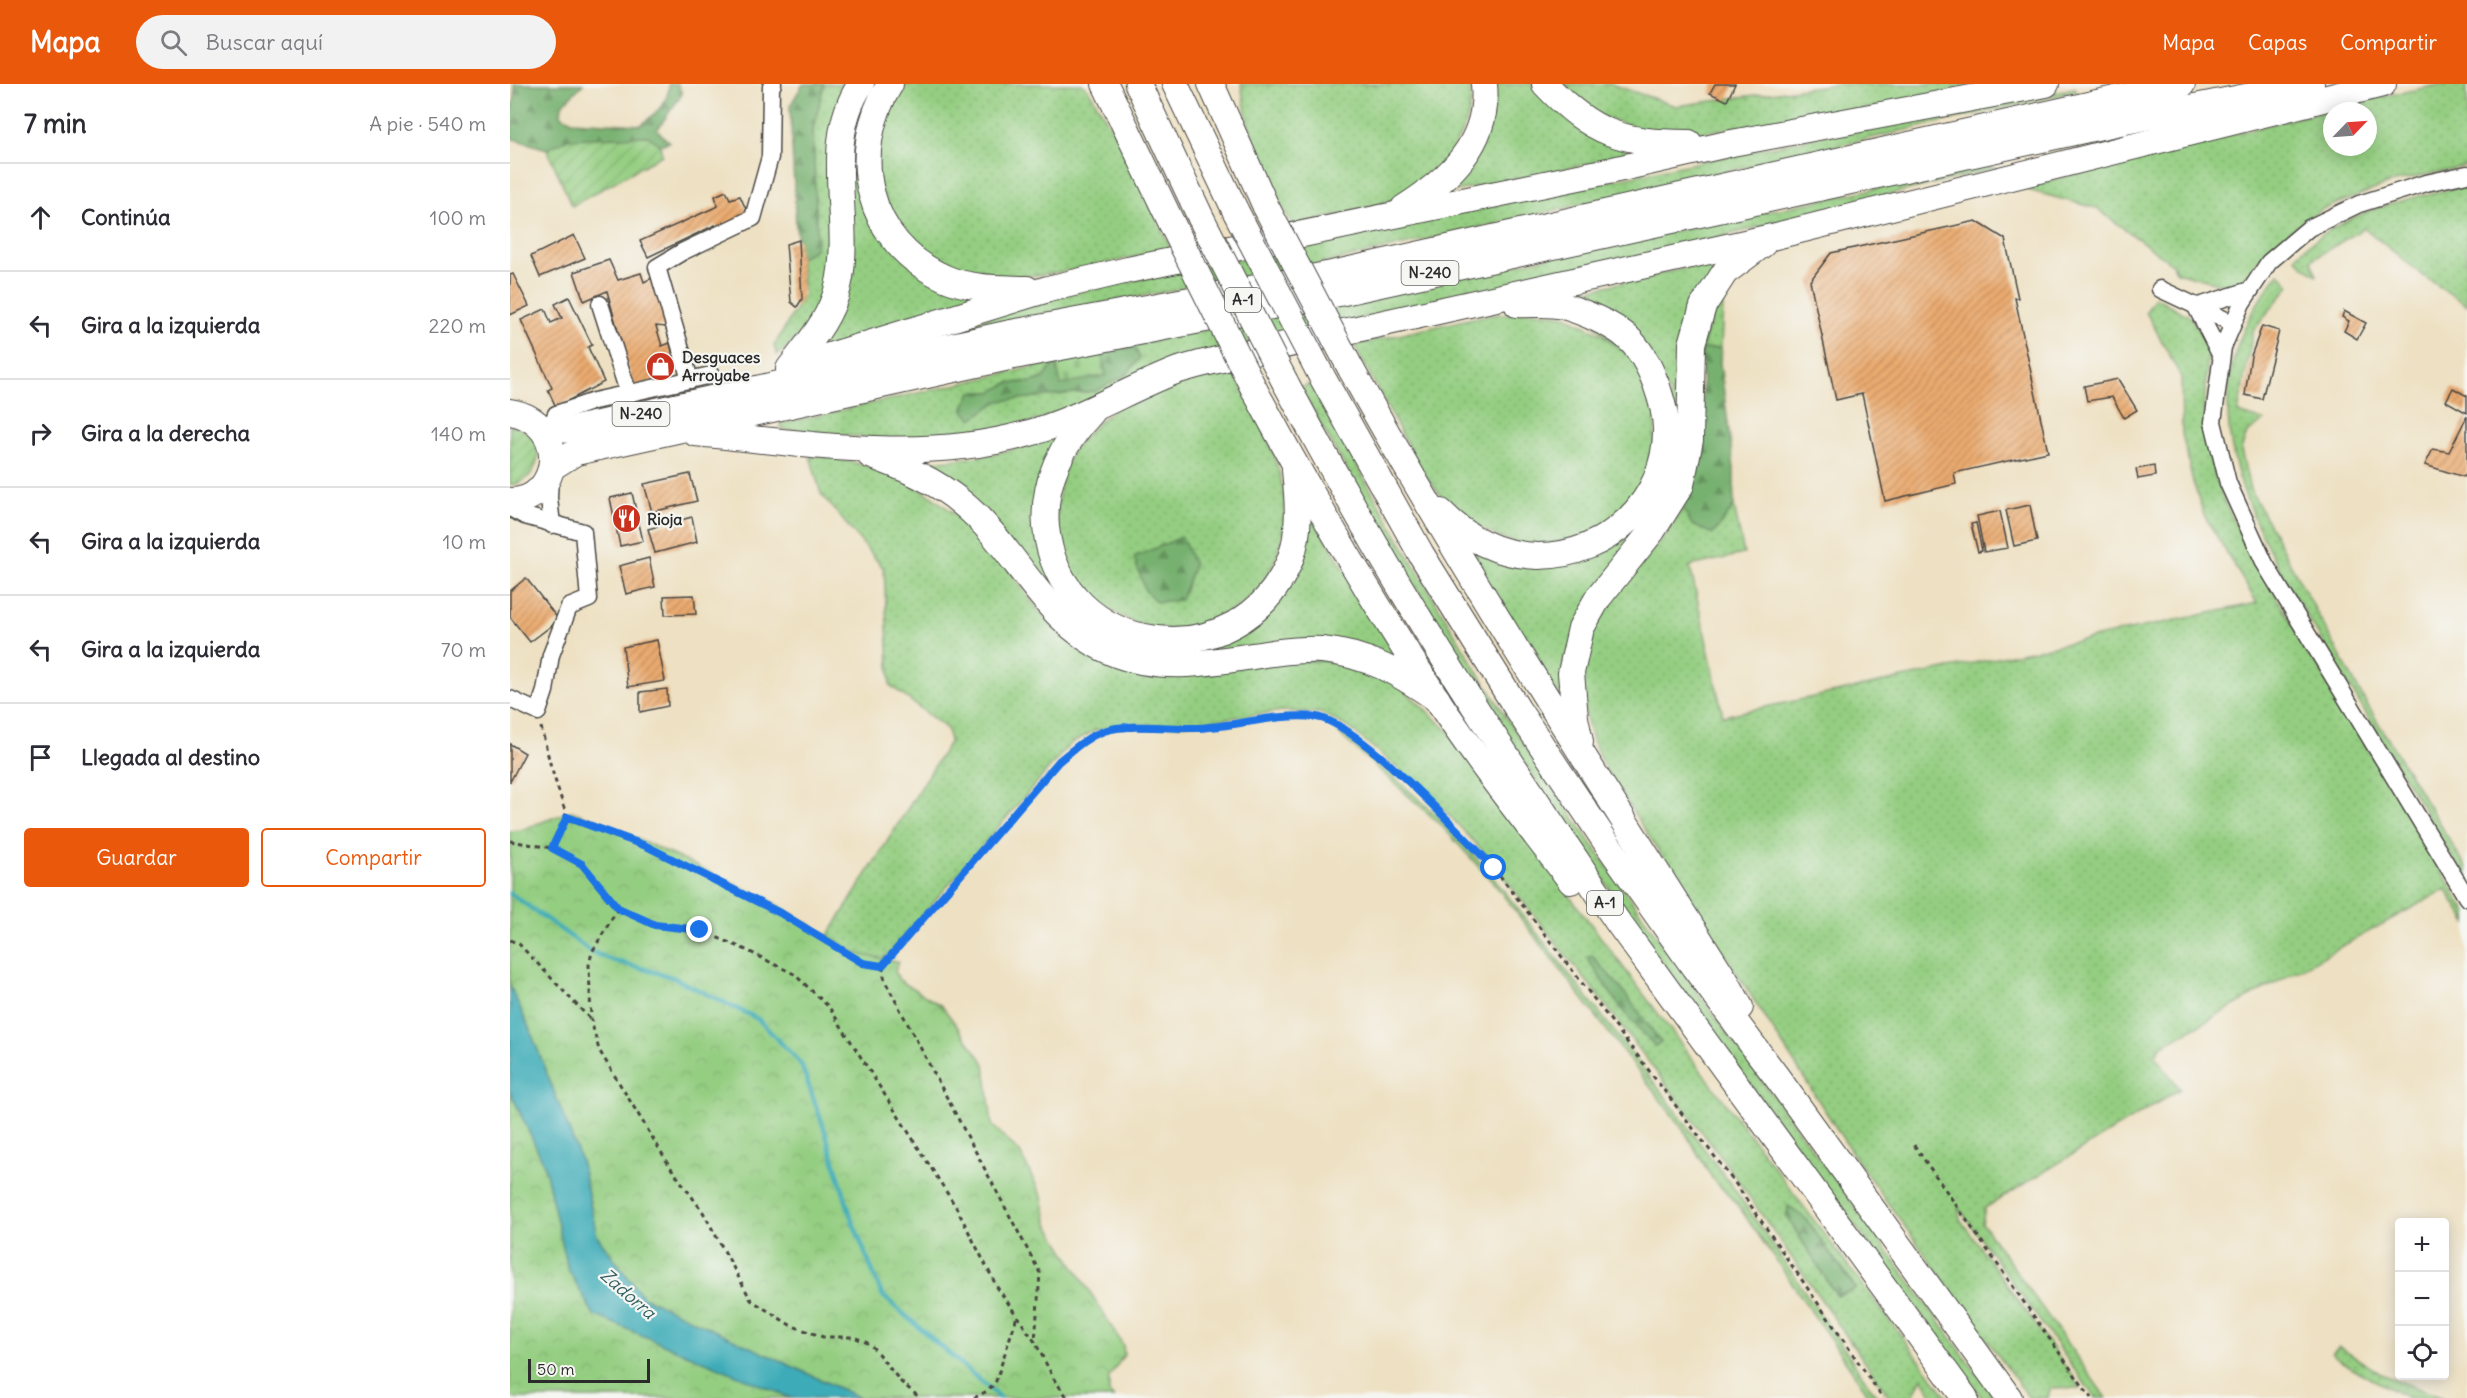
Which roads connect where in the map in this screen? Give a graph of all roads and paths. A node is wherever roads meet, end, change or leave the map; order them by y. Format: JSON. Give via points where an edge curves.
{"nodes":[{"id":1,"x":861,"y":84,"type":"edge"},
{"id":2,"x":890,"y":84,"type":"edge"},
{"id":3,"x":1096,"y":84,"type":"edge"},
{"id":4,"x":1138,"y":84,"type":"edge"},
{"id":5,"x":1175,"y":84,"type":"edge"},
{"id":6,"x":1211,"y":84,"type":"edge"},
{"id":7,"x":1231,"y":84,"type":"edge"},
{"id":8,"x":1484,"y":84,"type":"edge"},
{"id":9,"x":1545,"y":84,"type":"edge"},
{"id":10,"x":2046,"y":84,"type":"edge"},
{"id":11,"x":2182,"y":84,"type":"edge"},
{"id":12,"x":2312,"y":84,"type":"edge"},
{"id":13,"x":2383,"y":84,"type":"edge"},
{"id":14,"x":770,"y":85,"type":"edge"},
{"id":15,"x":1110,"y":94,"type":"edge"},
{"id":16,"x":1230,"y":129,"type":"junction"},
{"id":17,"x":1732,"y":143,"type":"junction"},
{"id":18,"x":2467,"y":174,"type":"edge"},
{"id":19,"x":1393,"y":215,"type":"junction"},
{"id":20,"x":1772,"y":237,"type":"junction"},
{"id":21,"x":1048,"y":289,"type":"junction"},
{"id":22,"x":2160,"y":289,"type":"dead end"},
{"id":23,"x":2250,"y":290,"type":"junction"},
{"id":24,"x":1478,"y":303,"type":"junction"},
{"id":25,"x":600,"y":304,"type":"dead end"},
{"id":26,"x":2196,"y":307,"type":"junction"},
{"id":27,"x":2232,"y":322,"type":"junction"},
{"id":28,"x":2221,"y":356,"type":"junction"},
{"id":29,"x":789,"y":369,"type":"junction"},
{"id":30,"x":711,"y":375,"type":"dead end"},
{"id":31,"x":690,"y":380,"type":"junction"},
{"id":32,"x":738,"y":392,"type":"junction"},
{"id":33,"x":628,"y":395,"type":"junction"},
{"id":34,"x":1095,"y":409,"type":"junction"},
{"id":35,"x":527,"y":417,"type":"edge"},
{"id":36,"x":672,"y":430,"type":"junction"},
{"id":37,"x":853,"y":448,"type":"junction"},
{"id":38,"x":1294,"y":464,"type":"junction"},
{"id":39,"x":551,"y":470,"type":"junction"},
{"id":40,"x":1423,"y":495,"type":"junction"},
{"id":41,"x":510,"y":501,"type":"edge"},
{"id":42,"x":510,"y":508,"type":"edge"},
{"id":43,"x":552,"y":525,"type":"junction"},
{"id":44,"x":510,"y":699,"type":"edge"},
{"id":45,"x":1437,"y":699,"type":"junction"},
{"id":46,"x":537,"y":712,"type":"junction"},
{"id":47,"x":1582,"y":754,"type":"junction"},
{"id":48,"x":567,"y":817,"type":"junction"},
{"id":49,"x":510,"y":841,"type":"edge"},
{"id":50,"x":552,"y":848,"type":"junction"},
{"id":51,"x":2467,"y":898,"type":"edge"},
{"id":52,"x":618,"y":908,"type":"junction"},
{"id":53,"x":1617,"y":921,"type":"junction"},
{"id":54,"x":510,"y":940,"type":"edge"},
{"id":55,"x":882,"y":966,"type":"junction"},
{"id":56,"x":591,"y":1020,"type":"junction"},
{"id":57,"x":1776,"y":1076,"type":"junction"},
{"id":58,"x":1914,"y":1145,"type":"dead end"},
{"id":59,"x":1017,"y":1316,"type":"junction"},
{"id":60,"x":1035,"y":1342,"type":"junction"},
{"id":61,"x":920,"y":1398,"type":"edge"},
{"id":62,"x":974,"y":1398,"type":"edge"},
{"id":63,"x":1068,"y":1398,"type":"edge"},
{"id":64,"x":1883,"y":1398,"type":"edge"},
{"id":65,"x":1965,"y":1398,"type":"edge"},
{"id":66,"x":2009,"y":1398,"type":"edge"},
{"id":67,"x":2091,"y":1398,"type":"edge"}],
"edges":[{"from":1,"to":29,"type":"highway","via":[[846,119],[841,145],[838,285],[821,328]]},
{"from":2,"to":21,"type":"highway","via":[[878,103],[869,132],[867,159],[877,210],[887,230],[905,252],[946,279],[969,285]]},
{"from":3,"to":15,"type":"highway"},
{"from":4,"to":53,"type":"highway","number":"A-1","bridge":true,"via":[[1285,382],[1401,587]]},
{"from":5,"to":57,"type":"highway","number":"A-1","bridge":true,"via":[[1321,375],[1421,554],[1604,839]]},
{"from":6,"to":16,"type":"highway"},
{"from":7,"to":16,"type":"highway"},
{"from":8,"to":19,"type":"highway","via":[[1475,138],[1461,162],[1445,180]]},
{"from":9,"to":17,"type":"highway","via":[[1581,118],[1629,140]]},
{"from":10,"to":17,"type":"highway"},
{"from":11,"to":32,"type":"highway","number":"N-240","via":[[1332,274],[1011,333]]},
{"from":12,"to":36,"type":"highway","number":"N-240","via":[[2115,123],[1339,293],[1009,357]]},
{"from":13,"to":20,"type":"highway"},
{"from":14,"to":31,"type":"street","via":[[770,157],[753,218],[657,267]]},
{"from":15,"to":38,"type":"highway","bridge":true},
{"from":16,"to":40,"type":"highway","bridge":true,"via":[[1350,369]]},
{"from":17,"to":19,"type":"highway"},
{"from":18,"to":23,"type":"street","via":[[2359,204],[2309,228],[2270,262]]},
{"from":19,"to":21,"type":"highway"},
{"from":20,"to":24,"type":"highway"},
{"from":20,"to":47,"type":"highway","via":[[1725,272],[1703,306],[1692,344],[1690,440],[1681,485],[1652,531],[1598,598],[1581,628],[1571,673]]},
{"from":21,"to":29,"type":"highway"},
{"from":22,"to":26,"type":"street"},
{"from":23,"to":26,"type":"street"},
{"from":23,"to":27,"type":"street"},
{"from":24,"to":34,"type":"highway","via":[[1175,371]]},
{"from":24,"to":40,"type":"highway","via":[[1561,305],[1628,338],[1650,368],[1661,397],[1666,428],[1662,465],[1649,494],[1609,537],[1553,556],[1526,556],[1493,548],[1457,529]]},
{"from":25,"to":33,"type":"street"},
{"from":26,"to":27,"type":"street"},
{"from":26,"to":28,"type":"street"},
{"from":27,"to":28,"type":"street"},
{"from":28,"to":51,"type":"street","via":[[2213,422],[2228,483],[2265,564]]},
{"from":29,"to":32,"type":"highway"},
{"from":30,"to":31,"type":"street"},
{"from":31,"to":33,"type":"street"},
{"from":32,"to":35,"type":"highway","number":"N-240","via":[[571,430]]},
{"from":33,"to":35,"type":"street","via":[[556,414]]},
{"from":34,"to":37,"type":"highway","via":[[1038,431],[994,442],[926,449]]},
{"from":34,"to":38,"type":"highway","via":[[1074,432],[1052,474],[1047,536],[1059,575],[1084,607],[1133,635],[1152,640],[1194,639],[1233,624],[1268,596],[1290,560],[1296,538],[1298,494]]},
{"from":35,"to":39,"type":"highway","via":[[552,447]]},
{"from":36,"to":37,"type":"highway"},
{"from":36,"to":39,"type":"highway","number":"N-240","via":[[576,452]]},
{"from":37,"to":45,"type":"highway","via":[[922,477],[963,503],[1065,623],[1111,652],[1180,666],[1320,650],[1382,664]]},
{"from":38,"to":45,"type":"highway"},
{"from":39,"to":41,"type":"highway","number":"N-240","via":[[542,486],[530,496]]},
{"from":39,"to":43,"type":"street"},
{"from":40,"to":47,"type":"highway"},
{"from":42,"to":43,"type":"street"},
{"from":43,"to":46,"type":"street","via":[[583,532],[589,599],[569,607],[551,655]]},
{"from":44,"to":46,"type":"street"},
{"from":45,"to":53,"type":"highway","via":[[1578,890]]},
{"from":46,"to":48,"type":"path"},
{"from":47,"to":57,"type":"highway","via":[[1727,982]]},
{"from":48,"to":50,"type":"path"},
{"from":48,"to":55,"type":"path","via":[[646,846],[782,914],[863,963]]},
{"from":49,"to":50,"type":"path"},
{"from":50,"to":52,"type":"path","via":[[582,864]]},
{"from":52,"to":56,"type":"path","via":[[590,958]]},
{"from":52,"to":59,"type":"path","via":[[655,925],[700,930],[744,949],[794,974],[829,1007],[950,1197],[997,1287]]},
{"from":53,"to":65,"type":"highway","number":"A-1"},
{"from":54,"to":56,"type":"path","via":[[519,944]]},
{"from":55,"to":60,"type":"path","via":[[885,981],[1040,1273]]},
{"from":55,"to":64,"type":"path","via":[[1059,761],[1086,739],[1105,730],[1200,728],[1282,716],[1318,717],[1343,727],[1430,801],[1494,868],[1738,1187]]},
{"from":56,"to":61,"type":"path","via":[[599,1050],[671,1168],[703,1212],[751,1300],[790,1324],[823,1337],[854,1337],[870,1344],[901,1382]]},
{"from":57,"to":66,"type":"highway","number":"A-1"},
{"from":58,"to":67,"type":"path"},
{"from":59,"to":60,"type":"path"},
{"from":59,"to":62,"type":"path","via":[[996,1381]]},
{"from":60,"to":63,"type":"path"}]}
